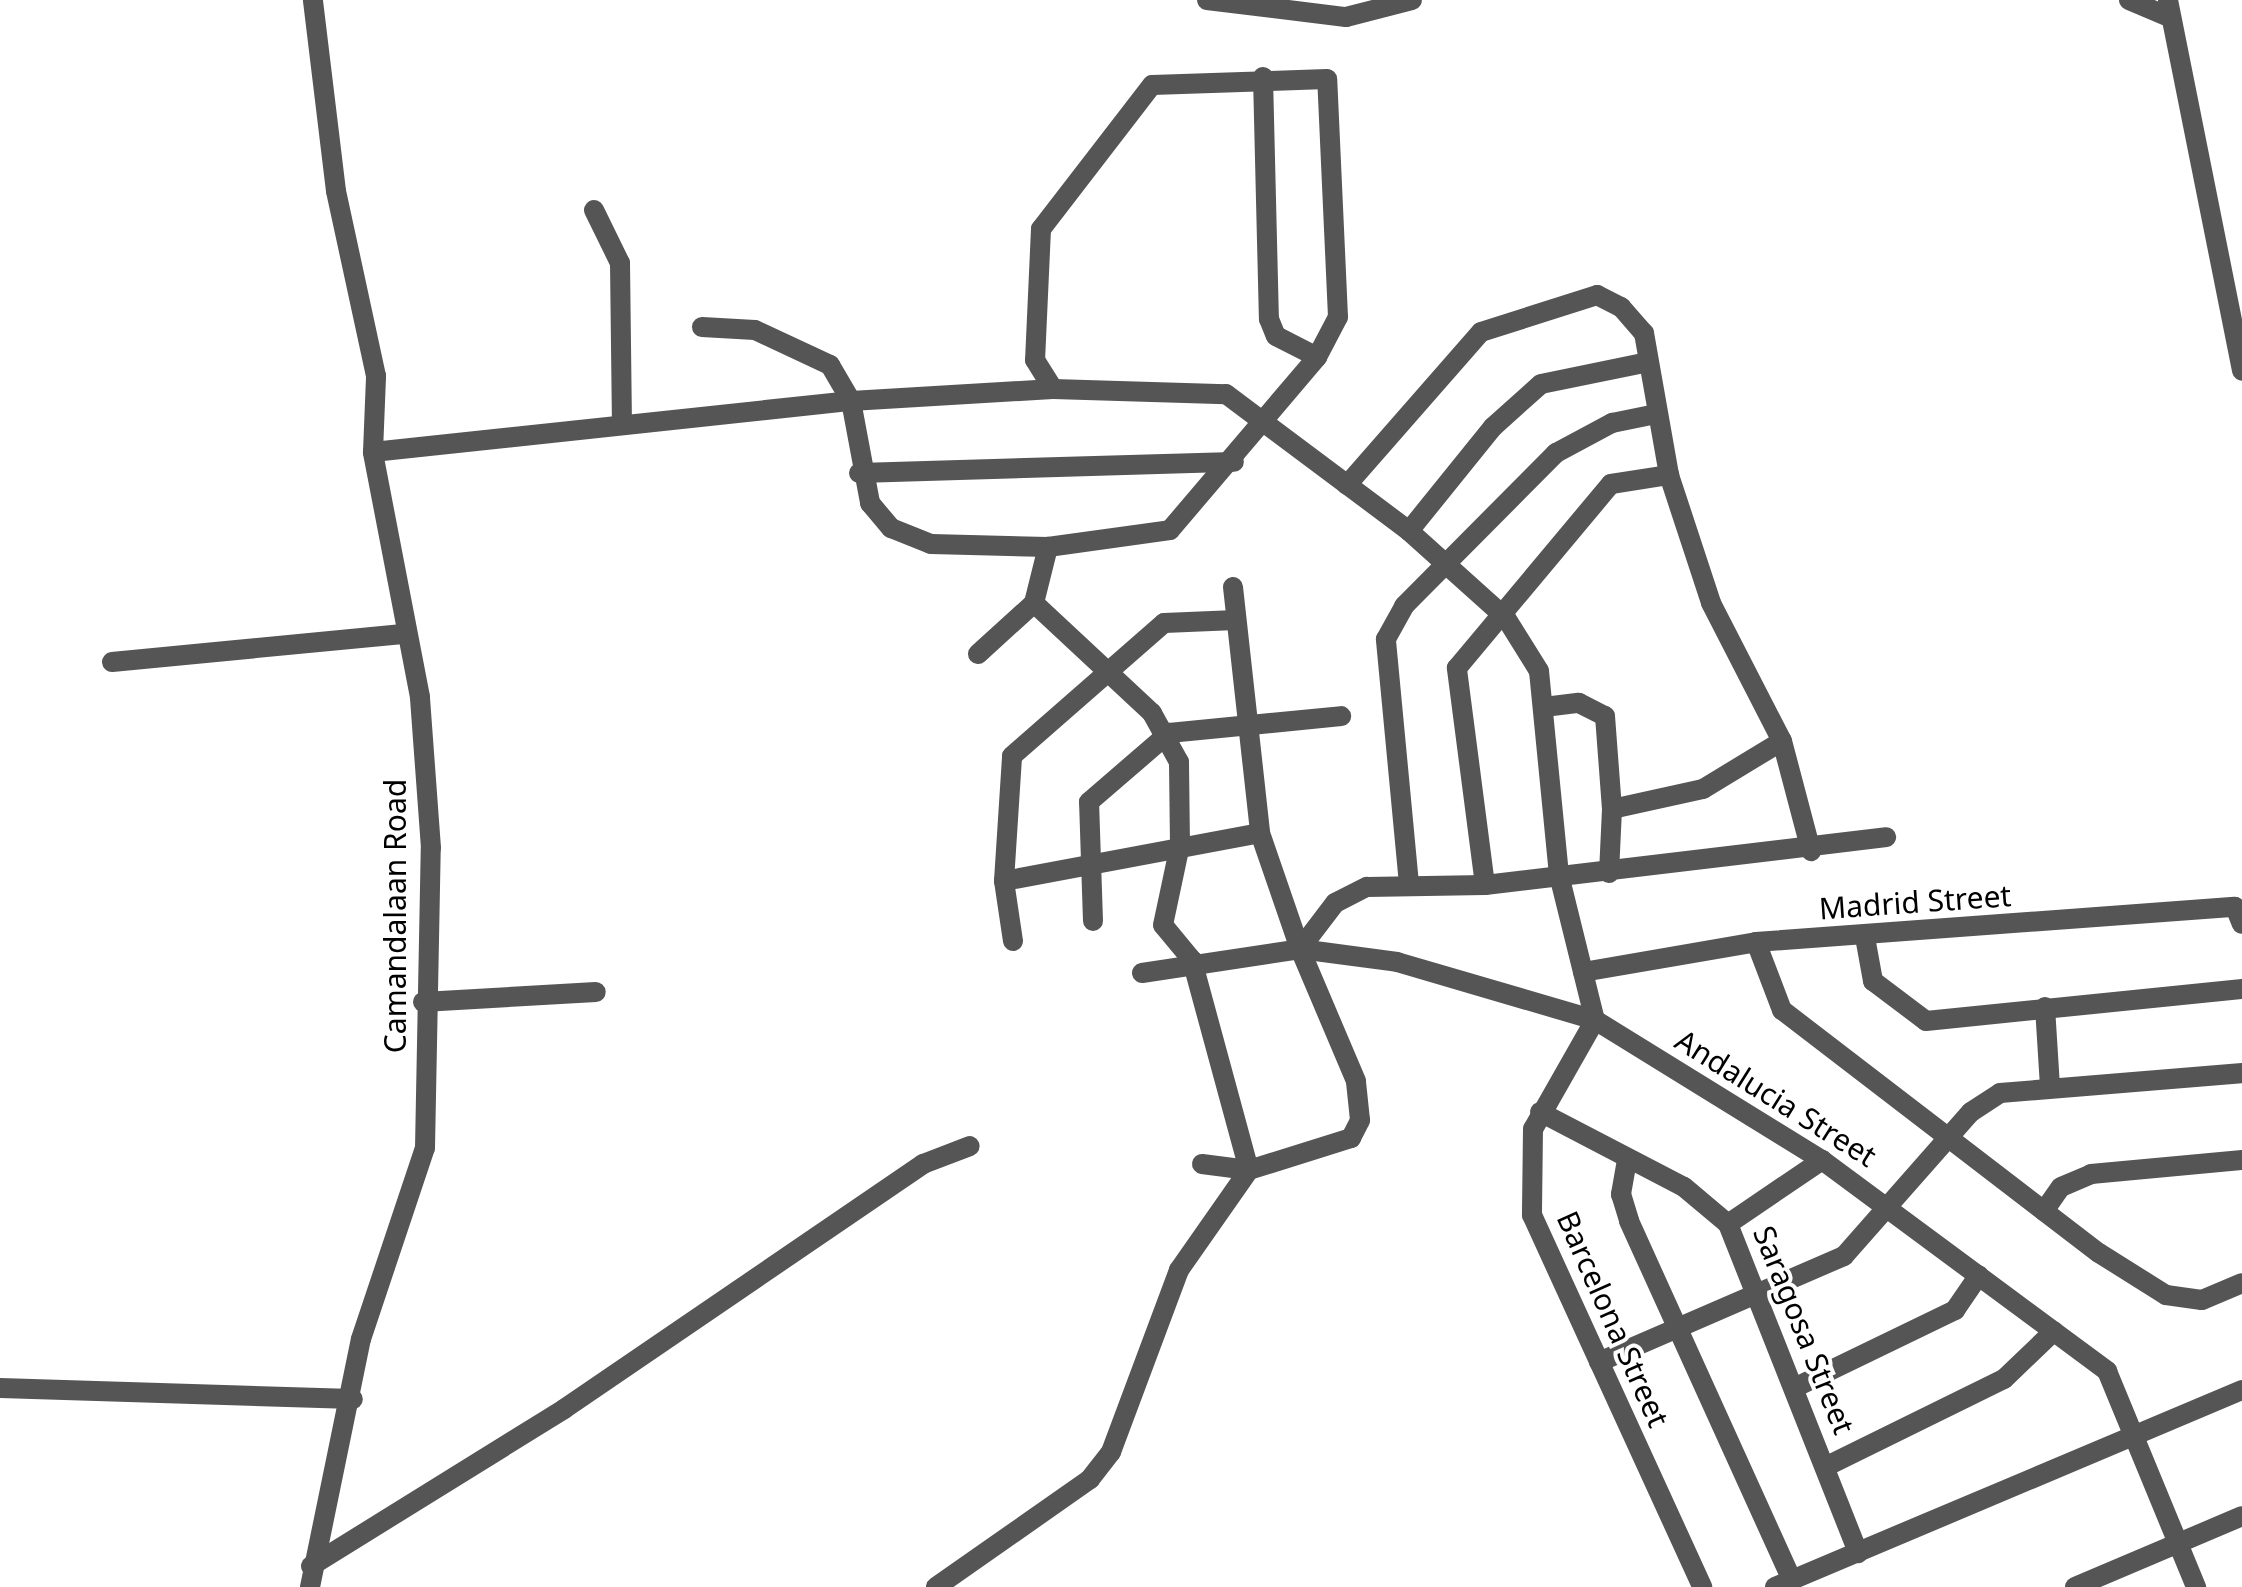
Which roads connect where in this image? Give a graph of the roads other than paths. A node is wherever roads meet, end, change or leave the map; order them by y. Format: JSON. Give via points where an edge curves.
{"nodes":[{"id":1,"x":313,"y":0,"type":"edge"},
{"id":2,"x":1206,"y":0,"type":"edge"},
{"id":3,"x":1412,"y":0,"type":"edge"},
{"id":4,"x":2130,"y":0,"type":"edge"},
{"id":5,"x":1248,"y":3,"type":"edge"},
{"id":6,"x":2168,"y":8,"type":"edge"},
{"id":7,"x":1263,"y":77,"type":"junction"},
{"id":8,"x":594,"y":210,"type":"dead end"},
{"id":9,"x":702,"y":328,"type":"dead end"},
{"id":10,"x":1317,"y":357,"type":"junction"},
{"id":11,"x":1648,"y":362,"type":"junction"},
{"id":12,"x":2242,"y":372,"type":"edge"},
{"id":13,"x":1053,"y":389,"type":"junction"},
{"id":14,"x":851,"y":401,"type":"junction"},
{"id":15,"x":1656,"y":414,"type":"junction"},
{"id":16,"x":1266,"y":418,"type":"junction"},
{"id":17,"x":622,"y":424,"type":"junction"},
{"id":18,"x":374,"y":452,"type":"junction"},
{"id":19,"x":1234,"y":462,"type":"junction"},
{"id":20,"x":859,"y":473,"type":"junction"},
{"id":21,"x":1669,"y":474,"type":"junction"},
{"id":22,"x":1347,"y":485,"type":"junction"},
{"id":23,"x":1409,"y":531,"type":"junction"},
{"id":24,"x":1048,"y":547,"type":"junction"},
{"id":25,"x":1449,"y":568,"type":"junction"},
{"id":26,"x":1233,"y":587,"type":"dead end"},
{"id":27,"x":1034,"y":603,"type":"junction"},
{"id":28,"x":1506,"y":618,"type":"junction"},
{"id":29,"x":1236,"y":620,"type":"junction"},
{"id":30,"x":403,"y":634,"type":"junction"},
{"id":31,"x":978,"y":654,"type":"dead end"},
{"id":32,"x":112,"y":662,"type":"dead end"},
{"id":33,"x":1104,"y":677,"type":"junction"},
{"id":34,"x":1544,"y":707,"type":"junction"},
{"id":35,"x":1341,"y":716,"type":"dead end"},
{"id":36,"x":1246,"y":721,"type":"junction"},
{"id":37,"x":1169,"y":733,"type":"junction"},
{"id":38,"x":1782,"y":741,"type":"junction"},
{"id":39,"x":1612,"y":808,"type":"junction"},
{"id":40,"x":1260,"y":834,"type":"junction"},
{"id":41,"x":1886,"y":837,"type":"dead end"},
{"id":42,"x":1180,"y":845,"type":"junction"},
{"id":43,"x":1811,"y":851,"type":"junction"},
{"id":44,"x":1090,"y":863,"type":"junction"},
{"id":45,"x":1609,"y":873,"type":"junction"},
{"id":46,"x":1559,"y":876,"type":"junction"},
{"id":47,"x":1004,"y":881,"type":"junction"},
{"id":48,"x":1409,"y":884,"type":"junction"},
{"id":49,"x":1485,"y":886,"type":"junction"},
{"id":50,"x":1093,"y":921,"type":"dead end"},
{"id":51,"x":2242,"y":924,"type":"edge"},
{"id":52,"x":1864,"y":937,"type":"junction"},
{"id":53,"x":1013,"y":941,"type":"dead end"},
{"id":54,"x":1756,"y":942,"type":"junction"},
{"id":55,"x":1300,"y":948,"type":"junction"},
{"id":56,"x":1192,"y":960,"type":"junction"},
{"id":57,"x":1583,"y":972,"type":"junction"},
{"id":58,"x":1142,"y":973,"type":"dead end"},
{"id":59,"x":2242,"y":989,"type":"edge"},
{"id":60,"x":596,"y":992,"type":"dead end"},
{"id":61,"x":422,"y":1002,"type":"junction"},
{"id":62,"x":2045,"y":1007,"type":"junction"},
{"id":63,"x":1595,"y":1020,"type":"junction"},
{"id":64,"x":2242,"y":1073,"type":"edge"},
{"id":65,"x":2050,"y":1087,"type":"junction"},
{"id":66,"x":1540,"y":1112,"type":"junction"},
{"id":67,"x":1948,"y":1137,"type":"junction"},
{"id":68,"x":970,"y":1146,"type":"dead end"},
{"id":69,"x":1627,"y":1160,"type":"junction"},
{"id":70,"x":1822,"y":1160,"type":"junction"},
{"id":71,"x":2242,"y":1160,"type":"edge"},
{"id":72,"x":1202,"y":1164,"type":"dead end"},
{"id":73,"x":1249,"y":1170,"type":"junction"},
{"id":74,"x":1889,"y":1207,"type":"junction"},
{"id":75,"x":2044,"y":1211,"type":"junction"},
{"id":76,"x":1728,"y":1224,"type":"junction"},
{"id":77,"x":1980,"y":1275,"type":"junction"},
{"id":78,"x":2241,"y":1285,"type":"edge"},
{"id":79,"x":1755,"y":1298,"type":"junction"},
{"id":80,"x":1673,"y":1329,"type":"junction"},
{"id":81,"x":2054,"y":1331,"type":"junction"},
{"id":82,"x":1599,"y":1362,"type":"junction"},
{"id":83,"x":0,"y":1388,"type":"edge"},
{"id":84,"x":1794,"y":1388,"type":"junction"},
{"id":85,"x":2242,"y":1390,"type":"edge"},
{"id":86,"x":353,"y":1399,"type":"junction"},
{"id":87,"x":2135,"y":1438,"type":"junction"},
{"id":88,"x":1827,"y":1466,"type":"junction"},
{"id":89,"x":2242,"y":1516,"type":"edge"},
{"id":90,"x":2178,"y":1545,"type":"junction"},
{"id":91,"x":1858,"y":1553,"type":"junction"},
{"id":92,"x":310,"y":1576,"type":"edge"},
{"id":93,"x":1783,"y":1583,"type":"edge"},
{"id":94,"x":936,"y":1587,"type":"edge"},
{"id":95,"x":1702,"y":1587,"type":"edge"},
{"id":96,"x":2076,"y":1587,"type":"edge"},
{"id":97,"x":2196,"y":1587,"type":"edge"}],
"edges":[{"from":1,"to":18,"type":"street","name":"Camandalaan Road","via":[[336,191],[376,376]]},
{"from":2,"to":5,"type":"street"},
{"from":3,"to":5,"type":"street","via":[[1346,17]]},
{"from":4,"to":6,"type":"street"},
{"from":6,"to":12,"type":"street"},
{"from":7,"to":10,"type":"street","via":[[1268,318],[1276,336]]},
{"from":7,"to":10,"type":"street","via":[[1327,79],[1338,317]]},
{"from":7,"to":13,"type":"street","via":[[1152,84],[1040,229],[1036,360]]},
{"from":8,"to":17,"type":"street","via":[[620,263]]},
{"from":9,"to":14,"type":"street","via":[[796,344],[830,365]]},
{"from":10,"to":16,"type":"street"},
{"from":11,"to":15,"type":"street"},
{"from":11,"to":22,"type":"street","via":[[1644,333],[1597,295],[1481,332]]},
{"from":11,"to":23,"type":"street","via":[[1541,384],[1493,427]]},
{"from":13,"to":14,"type":"street"},
{"from":13,"to":16,"type":"street","via":[[1226,394]]},
{"from":14,"to":17,"type":"street"},
{"from":14,"to":20,"type":"street"},
{"from":15,"to":21,"type":"street"},
{"from":15,"to":25,"type":"street","via":[[1612,423],[1556,453]]},
{"from":16,"to":19,"type":"street"},
{"from":16,"to":22,"type":"street"},
{"from":17,"to":18,"type":"street"},
{"from":18,"to":30,"type":"street","name":"Camandalaan Road"},
{"from":19,"to":20,"type":"street"},
{"from":19,"to":24,"type":"street","via":[[1170,530]]},
{"from":20,"to":24,"type":"street","via":[[891,528],[931,544]]},
{"from":21,"to":28,"type":"street","via":[[1611,484]]},
{"from":21,"to":38,"type":"street","via":[[1710,603]]},
{"from":22,"to":23,"type":"street"},
{"from":23,"to":25,"type":"street"},
{"from":24,"to":27,"type":"street"},
{"from":25,"to":28,"type":"street"},
{"from":25,"to":48,"type":"street","via":[[1404,606],[1386,639]]},
{"from":26,"to":29,"type":"street"},
{"from":27,"to":31,"type":"street"},
{"from":27,"to":33,"type":"street"},
{"from":28,"to":34,"type":"street","via":[[1538,672]]},
{"from":28,"to":49,"type":"street","via":[[1457,668]]},
{"from":29,"to":33,"type":"street","via":[[1164,623]]},
{"from":29,"to":36,"type":"street"},
{"from":30,"to":32,"type":"street"},
{"from":30,"to":61,"type":"street","name":"Camandalaan Road","via":[[420,697],[431,848]]},
{"from":33,"to":37,"type":"street"},
{"from":33,"to":47,"type":"street","via":[[1012,756]]},
{"from":34,"to":39,"type":"street","via":[[1580,704],[1605,716]]},
{"from":34,"to":46,"type":"street"},
{"from":35,"to":36,"type":"street"},
{"from":36,"to":37,"type":"street"},
{"from":36,"to":40,"type":"street"},
{"from":37,"to":42,"type":"street"},
{"from":37,"to":44,"type":"street","via":[[1088,802]]},
{"from":38,"to":39,"type":"street","via":[[1703,789]]},
{"from":38,"to":43,"type":"street"},
{"from":39,"to":45,"type":"street"},
{"from":40,"to":42,"type":"street"},
{"from":40,"to":55,"type":"street"},
{"from":41,"to":43,"type":"street"},
{"from":42,"to":44,"type":"street"},
{"from":42,"to":56,"type":"street","via":[[1164,925]]},
{"from":43,"to":45,"type":"street"},
{"from":44,"to":47,"type":"street"},
{"from":44,"to":50,"type":"street"},
{"from":45,"to":46,"type":"street"},
{"from":46,"to":49,"type":"street"},
{"from":46,"to":57,"type":"street"},
{"from":47,"to":53,"type":"street"},
{"from":48,"to":49,"type":"street"},
{"from":48,"to":55,"type":"street","via":[[1367,887],[1335,902]]},
{"from":51,"to":52,"type":"street","name":"Madrid Street","via":[[2234,906]]},
{"from":52,"to":54,"type":"street","name":"Madrid Street"},
{"from":52,"to":62,"type":"street","via":[[1873,981],[1926,1022]]},
{"from":54,"to":57,"type":"street","name":"Madrid Street"},
{"from":54,"to":67,"type":"street","via":[[1782,1010]]},
{"from":55,"to":56,"type":"street","name":"Andalucia Street"},
{"from":55,"to":63,"type":"street","name":"Andalucia Street","via":[[1397,962]]},
{"from":55,"to":73,"type":"street","via":[[1338,1021],[1360,1120],[1351,1138]]},
{"from":56,"to":58,"type":"street","name":"Andalucia Street"},
{"from":56,"to":73,"type":"street"},
{"from":57,"to":63,"type":"street"},
{"from":59,"to":62,"type":"street"},
{"from":60,"to":61,"type":"street"},
{"from":61,"to":86,"type":"street","name":"Camandalaan Road","via":[[426,1148],[361,1338]]},
{"from":62,"to":65,"type":"street"},
{"from":63,"to":66,"type":"street","name":"Barcelona Street"},
{"from":63,"to":70,"type":"street","name":"Andalucia Street"},
{"from":64,"to":65,"type":"street"},
{"from":65,"to":67,"type":"street","via":[[2000,1094]]},
{"from":66,"to":69,"type":"street","name":"Saragosa Street"},
{"from":66,"to":82,"type":"street","name":"Barcelona Street","via":[[1526,1164],[1532,1214]]},
{"from":67,"to":74,"type":"street"},
{"from":67,"to":75,"type":"street"},
{"from":68,"to":92,"type":"street","via":[[923,1164]]},
{"from":69,"to":76,"type":"street","name":"Saragosa Street","via":[[1713,1205]]},
{"from":69,"to":80,"type":"street","via":[[1620,1194]]},
{"from":70,"to":74,"type":"street","name":"Andalucia Street"},
{"from":70,"to":76,"type":"street"},
{"from":71,"to":75,"type":"street","via":[[2091,1174],[2061,1187]]},
{"from":72,"to":73,"type":"street"},
{"from":73,"to":94,"type":"street","via":[[1179,1270],[1111,1452],[1090,1479]]},
{"from":74,"to":77,"type":"street","name":"Andalucia Street"},
{"from":74,"to":79,"type":"street","via":[[1844,1256]]},
{"from":75,"to":78,"type":"street","via":[[2166,1295],[2202,1300]]},
{"from":76,"to":79,"type":"street","name":"Saragosa Street"},
{"from":77,"to":81,"type":"street","name":"Andalucia Street"},
{"from":77,"to":84,"type":"street","via":[[1955,1310]]},
{"from":79,"to":80,"type":"street"},
{"from":79,"to":84,"type":"street","name":"Saragosa Street"},
{"from":80,"to":82,"type":"street"},
{"from":80,"to":93,"type":"street"},
{"from":81,"to":87,"type":"street","name":"Andalucia Street","via":[[2107,1370]]},
{"from":81,"to":88,"type":"street","via":[[2004,1379]]},
{"from":82,"to":95,"type":"street","name":"Barcelona Street"},
{"from":83,"to":86,"type":"street"},
{"from":84,"to":88,"type":"street","name":"Saragosa Street"},
{"from":85,"to":87,"type":"street"},
{"from":86,"to":92,"type":"street","name":"Camandalaan Road"},
{"from":87,"to":90,"type":"street","name":"Andalucia Street"},
{"from":87,"to":91,"type":"street"},
{"from":88,"to":91,"type":"street","name":"Saragosa Street"},
{"from":89,"to":90,"type":"street"},
{"from":90,"to":96,"type":"street"},
{"from":90,"to":97,"type":"street","name":"Andalucia Street"},
{"from":91,"to":93,"type":"street"}]}
